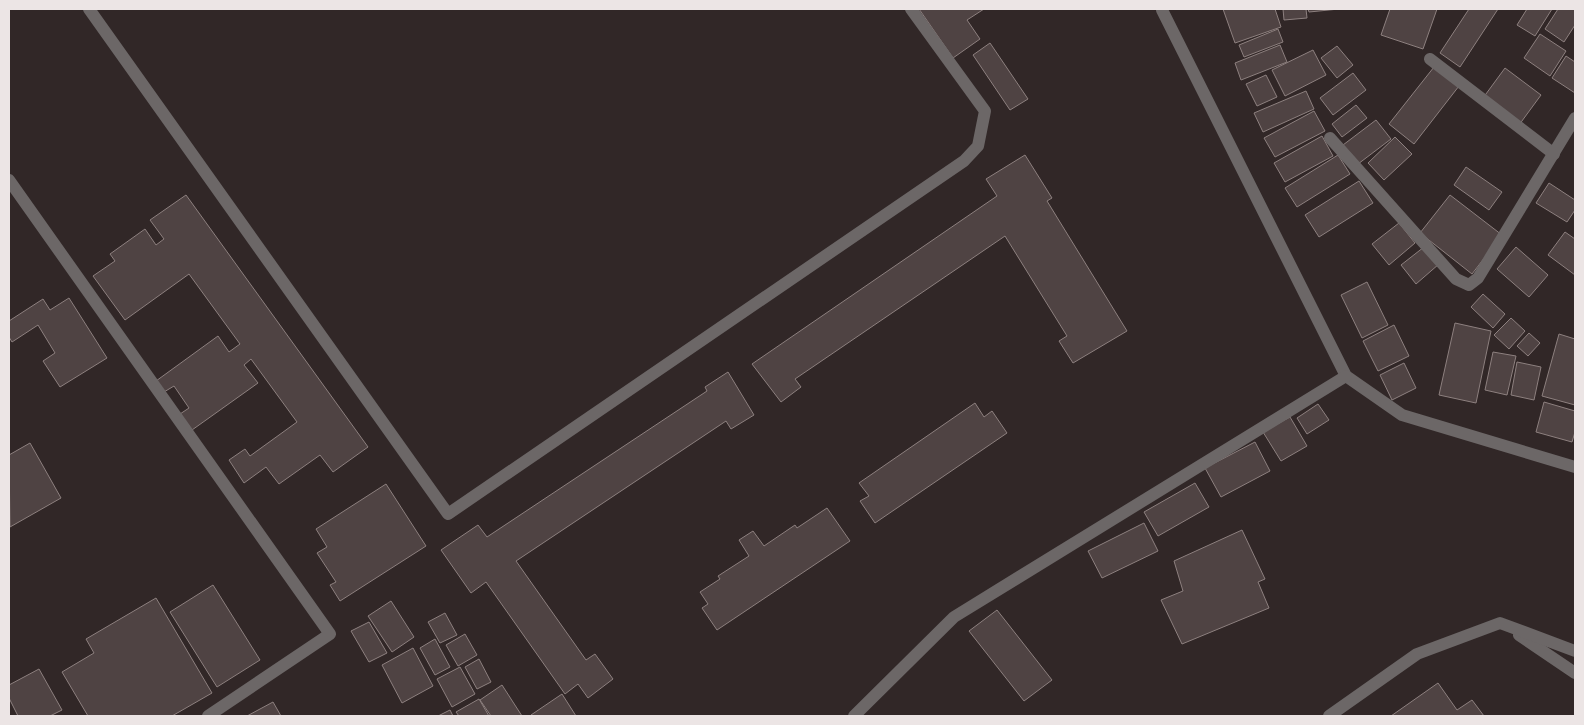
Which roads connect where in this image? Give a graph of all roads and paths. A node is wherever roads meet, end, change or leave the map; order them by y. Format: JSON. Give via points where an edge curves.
{"nodes":[{"id":1,"x":89,"y":9,"type":"edge"},
{"id":2,"x":912,"y":9,"type":"edge"},
{"id":3,"x":1162,"y":10,"type":"dead end"},
{"id":4,"x":1430,"y":59,"type":"dead end"},
{"id":5,"x":1575,"y":118,"type":"edge"},
{"id":6,"x":1330,"y":138,"type":"dead end"},
{"id":7,"x":1554,"y":154,"type":"junction"},
{"id":8,"x":9,"y":180,"type":"edge"},
{"id":9,"x":1346,"y":376,"type":"junction"},
{"id":10,"x":1575,"y":467,"type":"edge"},
{"id":11,"x":1500,"y":623,"type":"junction"},
{"id":12,"x":1575,"y":651,"type":"edge"},
{"id":13,"x":1575,"y":673,"type":"edge"},
{"id":14,"x":208,"y":716,"type":"edge"},
{"id":15,"x":854,"y":716,"type":"edge"},
{"id":16,"x":1329,"y":716,"type":"edge"}],
"edges":[{"from":1,"to":2,"type":"street","via":[[448,514],[964,161],[978,146],[985,111]]},
{"from":3,"to":9,"type":"street"},
{"from":4,"to":7,"type":"street"},
{"from":5,"to":7,"type":"street"},
{"from":6,"to":7,"type":"street","via":[[1456,279],[1469,284],[1478,278]]},
{"from":8,"to":14,"type":"street","via":[[330,634]]},
{"from":9,"to":10,"type":"street","via":[[1402,415]]},
{"from":9,"to":15,"type":"street","via":[[954,617]]},
{"from":11,"to":12,"type":"street"},
{"from":11,"to":13,"type":"street"},
{"from":11,"to":16,"type":"street","via":[[1417,654]]}]}
